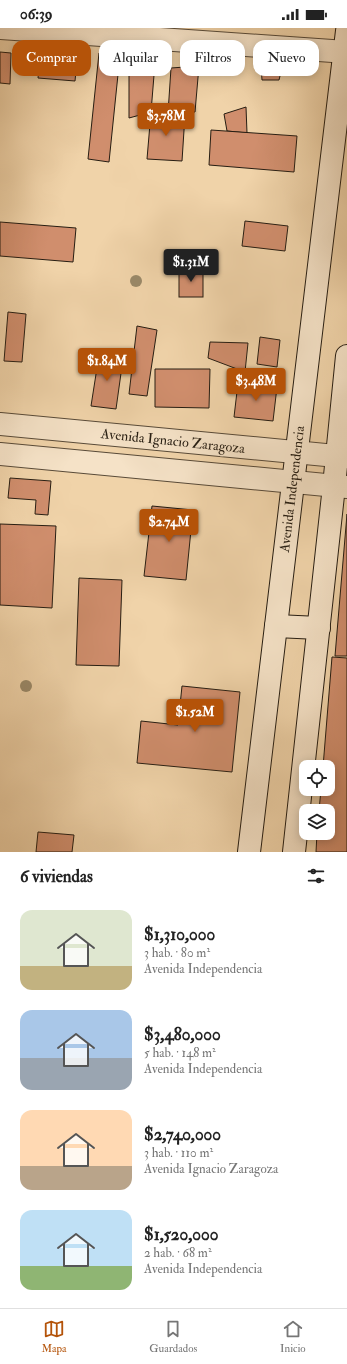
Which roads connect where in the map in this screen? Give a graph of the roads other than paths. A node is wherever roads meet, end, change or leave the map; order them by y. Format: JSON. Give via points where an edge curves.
{"nodes":[{"id":1,"x":1,"y":28,"type":"edge"},
{"id":2,"x":346,"y":45,"type":"edge"},
{"id":3,"x":347,"y":356,"type":"edge"},
{"id":4,"x":0,"y":424,"type":"edge"},
{"id":5,"x":297,"y":453,"type":"junction"},
{"id":6,"x":0,"y":454,"type":"edge"},
{"id":7,"x":342,"y":457,"type":"edge"},
{"id":8,"x":293,"y":481,"type":"junction"},
{"id":9,"x":341,"y":486,"type":"edge"},
{"id":10,"x":276,"y":626,"type":"junction"},
{"id":11,"x":319,"y":628,"type":"junction"},
{"id":12,"x":255,"y":851,"type":"edge"},
{"id":13,"x":294,"y":852,"type":"edge"}],
"edges":[{"from":1,"to":2,"type":"main road"},
{"from":2,"to":5,"type":"main road","name":"Avenida Independencia"},
{"from":3,"to":7,"type":"main road"},
{"from":4,"to":5,"type":"main road","name":"Avenida Ignacio Zaragoza"},
{"from":5,"to":7,"type":"main road","name":"Avenida Ignacio Zaragoza"},
{"from":5,"to":8,"type":"main road","name":"Avenida Independencia"},
{"from":6,"to":8,"type":"main road","name":"Avenida Ignacio Zaragoza"},
{"from":7,"to":9,"type":"main road"},
{"from":8,"to":9,"type":"main road","name":"Avenida Ignacio Zaragoza"},
{"from":8,"to":10,"type":"main road","name":"Avenida Independencia"},
{"from":9,"to":11,"type":"main road"},
{"from":10,"to":11,"type":"main road"},
{"from":10,"to":12,"type":"main road","name":"Avenida Independencia"},
{"from":11,"to":13,"type":"main road"}]}
